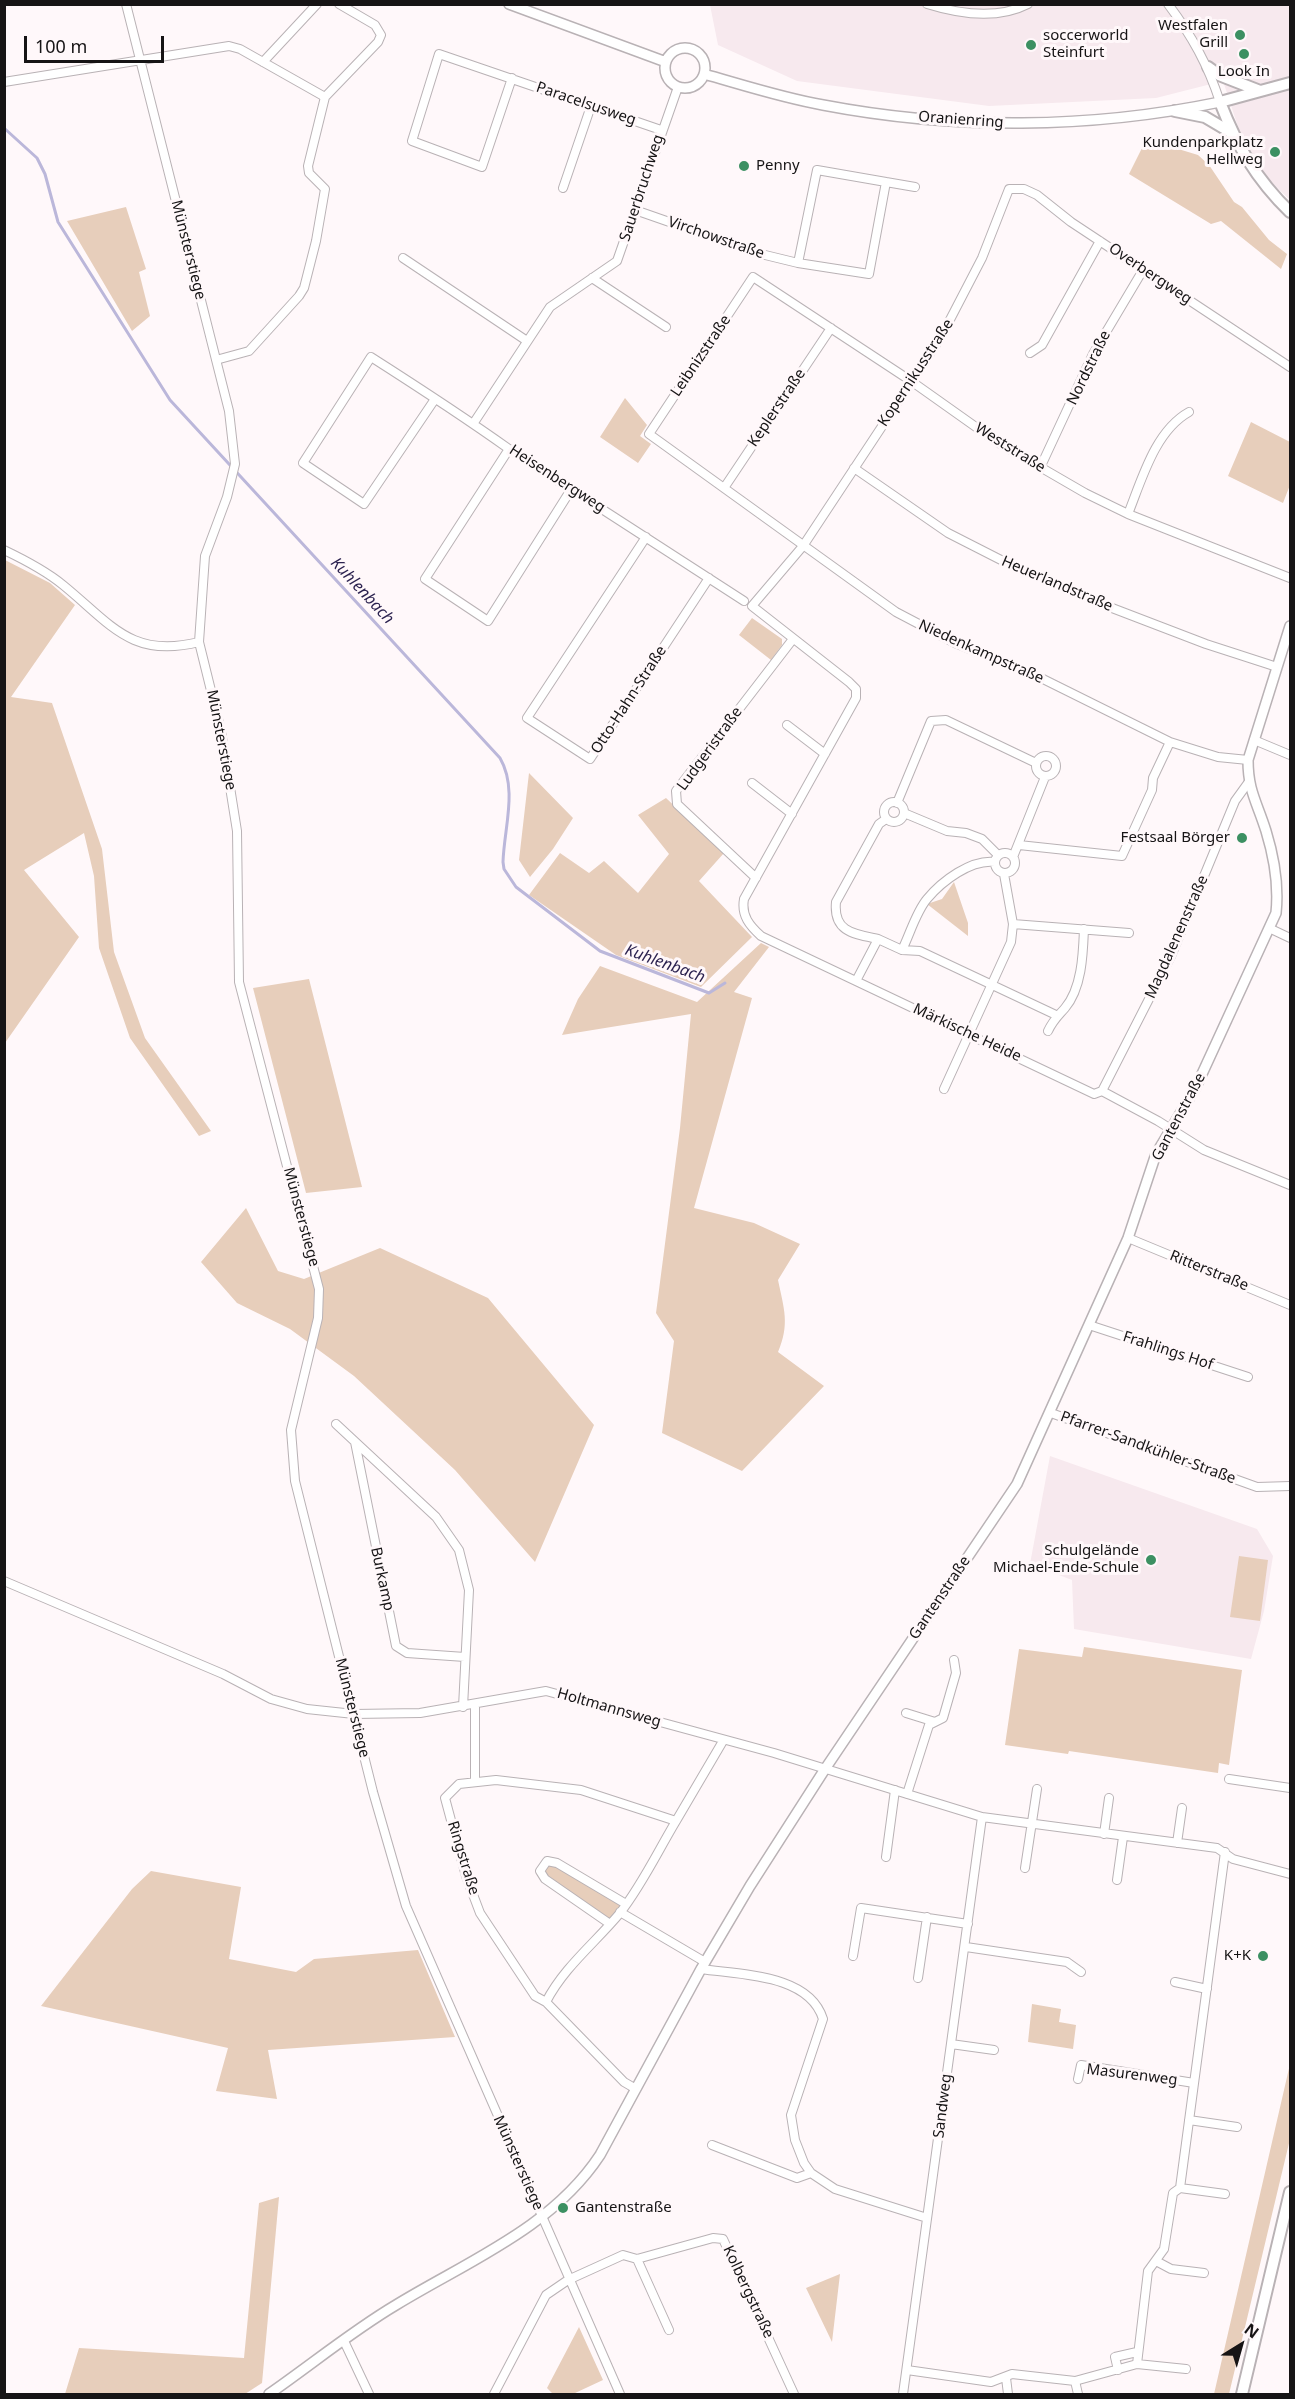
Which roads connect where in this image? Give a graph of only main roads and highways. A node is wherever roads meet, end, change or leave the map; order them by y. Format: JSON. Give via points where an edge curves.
{"nodes":[{"id":1,"x":1208,"y":67,"type":"road end"},
{"id":2,"x":1290,"y":83,"type":"edge"},
{"id":3,"x":1260,"y":91,"type":"junction"},
{"id":4,"x":1174,"y":111,"type":"road end"},
{"id":5,"x":1233,"y":134,"type":"junction"},
{"id":6,"x":1290,"y":212,"type":"edge"},
{"id":7,"x":1290,"y":2192,"type":"edge"},
{"id":8,"x":1242,"y":2394,"type":"edge"}],
"edges":[{"from":1,"to":3,"type":"main road","via":[[1218,75]]},
{"from":2,"to":3,"type":"main road"},
{"from":3,"to":5,"type":"main road","via":[[1220,102]]},
{"from":4,"to":5,"type":"main road","via":[[1205,117]]},
{"from":5,"to":6,"type":"main road","via":[[1266,189]]},
{"from":7,"to":8,"type":"main road"}]}
